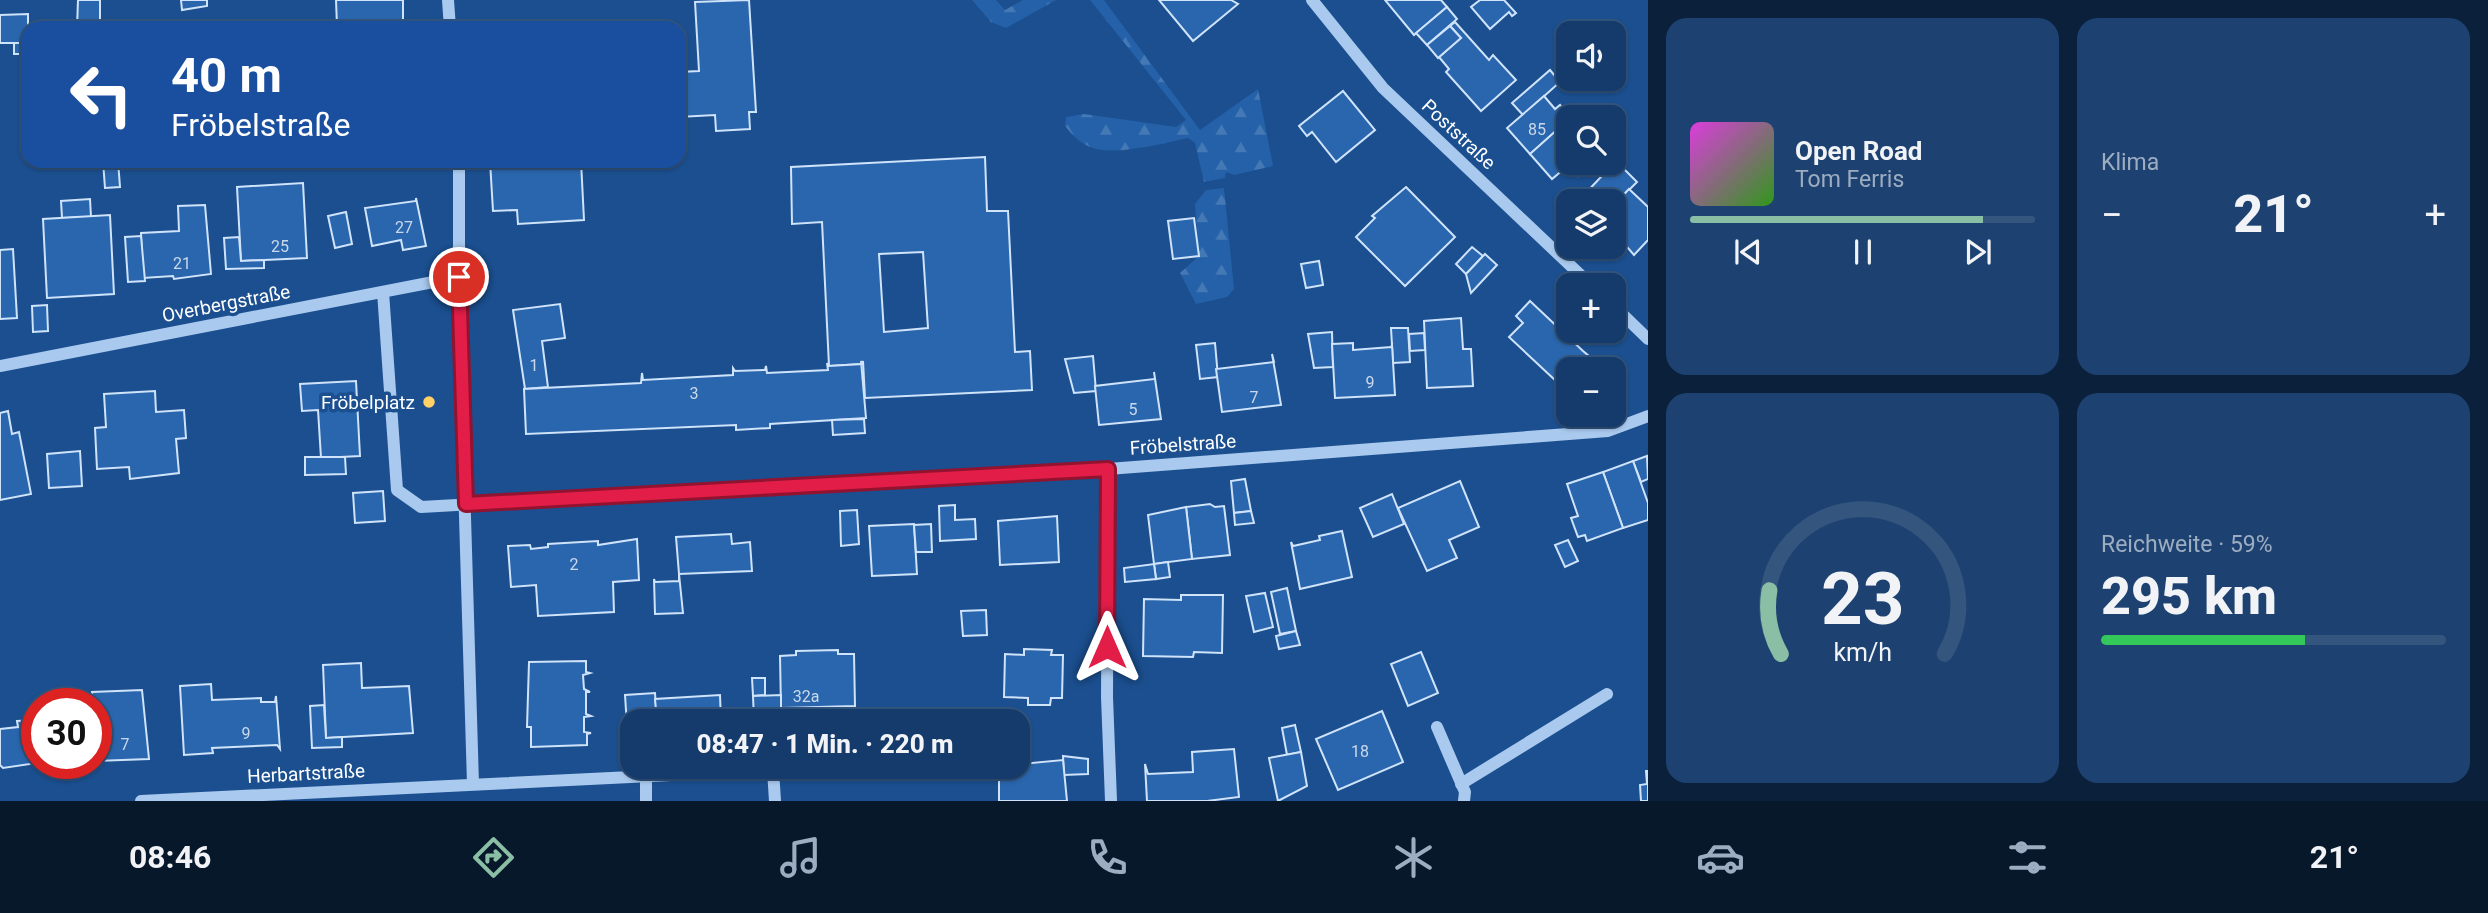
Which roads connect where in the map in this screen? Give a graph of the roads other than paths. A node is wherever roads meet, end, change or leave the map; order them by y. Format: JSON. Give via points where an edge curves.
{"nodes":[{"id":1,"x":448,"y":0,"type":"edge"},
{"id":2,"x":1312,"y":0,"type":"edge"},
{"id":3,"x":450,"y":21,"type":"edge"},
{"id":4,"x":458,"y":168,"type":"edge"},
{"id":5,"x":1578,"y":273,"type":"edge"},
{"id":6,"x":459,"y":277,"type":"junction"},
{"id":7,"x":383,"y":292,"type":"junction"},
{"id":8,"x":1626,"y":318,"type":"edge"},
{"id":9,"x":1648,"y":339,"type":"edge"},
{"id":10,"x":0,"y":366,"type":"edge"},
{"id":11,"x":1648,"y":416,"type":"edge"},
{"id":12,"x":1108,"y":469,"type":"junction"},
{"id":13,"x":466,"y":504,"type":"junction"},
{"id":14,"x":1607,"y":694,"type":"dead end"},
{"id":15,"x":1437,"y":727,"type":"dead end"},
{"id":16,"x":620,"y":777,"type":"edge"},
{"id":17,"x":646,"y":779,"type":"edge"},
{"id":18,"x":774,"y":779,"type":"edge"},
{"id":19,"x":473,"y":784,"type":"junction"},
{"id":20,"x":1461,"y":784,"type":"junction"},
{"id":21,"x":141,"y":801,"type":"edge"},
{"id":22,"x":646,"y":801,"type":"edge"},
{"id":23,"x":775,"y":801,"type":"edge"},
{"id":24,"x":1111,"y":801,"type":"edge"},
{"id":25,"x":1464,"y":801,"type":"edge"}],
"edges":[{"from":1,"to":3,"type":"street"},
{"from":2,"to":5,"type":"street","name":"Poststraße","via":[[1382,88]]},
{"from":4,"to":6,"type":"street"},
{"from":6,"to":7,"type":"street","name":"Overbergstraße"},
{"from":6,"to":13,"type":"street"},
{"from":7,"to":10,"type":"street","name":"Overbergstraße"},
{"from":7,"to":13,"type":"street","via":[[397,489],[421,507]]},
{"from":8,"to":9,"type":"street"},
{"from":11,"to":12,"type":"street","name":"Fröbelstraße","via":[[1608,431]]},
{"from":12,"to":13,"type":"street","name":"Fröbelstraße"},
{"from":12,"to":24,"type":"street"},
{"from":13,"to":19,"type":"street"},
{"from":14,"to":20,"type":"street"},
{"from":15,"to":20,"type":"street"},
{"from":16,"to":19,"type":"street","name":"Herbartstraße"},
{"from":17,"to":22,"type":"street"},
{"from":18,"to":23,"type":"street","name":"Herbartstraße"},
{"from":19,"to":21,"type":"street","name":"Herbartstraße"},
{"from":20,"to":25,"type":"street"}]}
